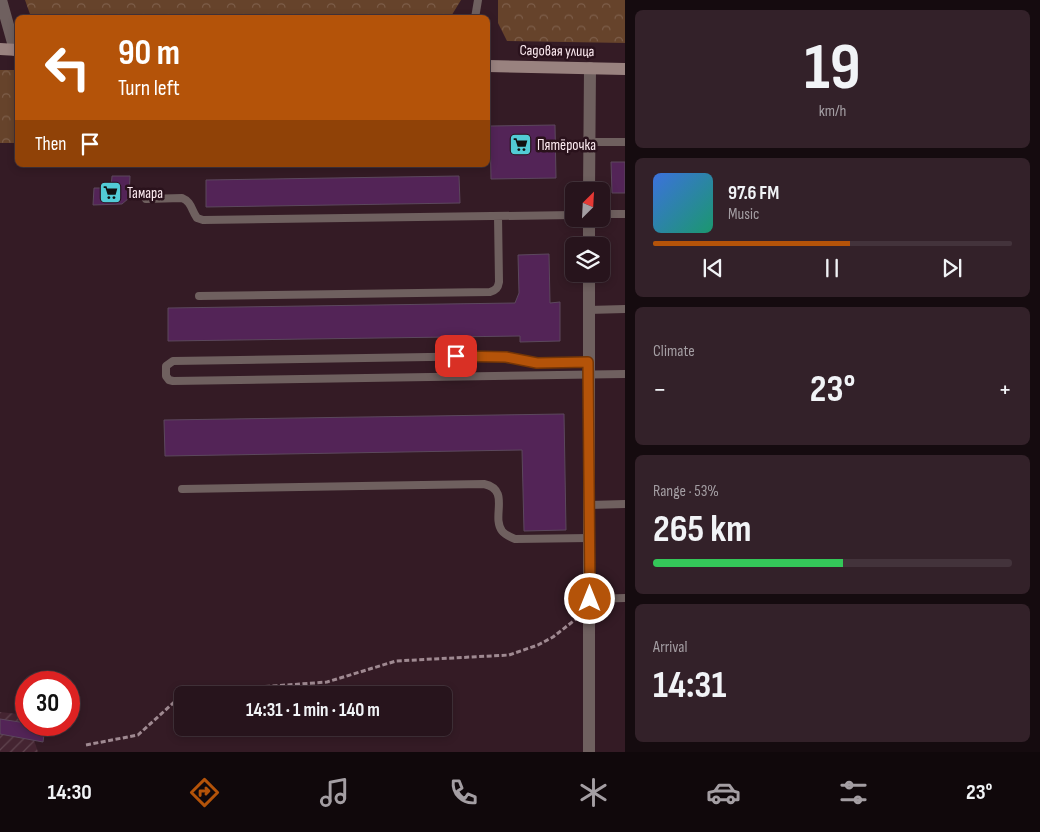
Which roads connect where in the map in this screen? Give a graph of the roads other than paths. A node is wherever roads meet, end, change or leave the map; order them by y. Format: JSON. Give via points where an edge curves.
{"nodes":[{"id":1,"x":2,"y":0,"type":"edge"},
{"id":2,"x":478,"y":0,"type":"edge"},
{"id":3,"x":476,"y":15,"type":"edge"},
{"id":4,"x":15,"y":46,"type":"edge"},
{"id":5,"x":0,"y":50,"type":"edge"},
{"id":6,"x":15,"y":50,"type":"edge"},
{"id":7,"x":490,"y":66,"type":"edge"},
{"id":8,"x":590,"y":68,"type":"junction"},
{"id":9,"x":625,"y":69,"type":"edge"},
{"id":10,"x":589,"y":142,"type":"junction"},
{"id":11,"x":625,"y":142,"type":"edge"},
{"id":12,"x":589,"y":182,"type":"edge"},
{"id":13,"x":146,"y":199,"type":"dead end"},
{"id":14,"x":565,"y":214,"type":"edge"},
{"id":15,"x":610,"y":214,"type":"edge"},
{"id":16,"x":625,"y":214,"type":"edge"},
{"id":17,"x":498,"y":216,"type":"junction"},
{"id":18,"x":589,"y":282,"type":"edge"},
{"id":19,"x":199,"y":296,"type":"dead end"},
{"id":20,"x":625,"y":309,"type":"edge"},
{"id":21,"x":588,"y":310,"type":"junction"},
{"id":22,"x":588,"y":369,"type":"junction"},
{"id":23,"x":625,"y":374,"type":"edge"},
{"id":24,"x":182,"y":489,"type":"dead end"},
{"id":25,"x":625,"y":504,"type":"edge"},
{"id":26,"x":589,"y":505,"type":"junction"},
{"id":27,"x":589,"y":538,"type":"junction"},
{"id":28,"x":625,"y":598,"type":"edge"},
{"id":29,"x":590,"y":603,"type":"junction"},
{"id":30,"x":589,"y":752,"type":"edge"}],
"edges":[{"from":1,"to":4,"type":"street"},
{"from":2,"to":3,"type":"lane"},
{"from":5,"to":6,"type":"main road"},
{"from":7,"to":8,"type":"main road","name":"Садовая улица"},
{"from":8,"to":9,"type":"main road","name":"Садовая улица"},
{"from":8,"to":10,"type":"street"},
{"from":10,"to":11,"type":"lane"},
{"from":10,"to":12,"type":"street"},
{"from":13,"to":17,"type":"lane","via":[[182,198],[191,204],[197,218],[203,220]]},
{"from":14,"to":17,"type":"lane"},
{"from":15,"to":16,"type":"lane"},
{"from":17,"to":19,"type":"lane","via":[[499,282],[495,290]]},
{"from":18,"to":21,"type":"street"},
{"from":20,"to":21,"type":"lane"},
{"from":21,"to":22,"type":"street"},
{"from":22,"to":22,"type":"lane","via":[[493,356],[173,361],[166,366],[166,376],[173,381]]},
{"from":22,"to":23,"type":"lane"},
{"from":22,"to":26,"type":"street"},
{"from":24,"to":27,"type":"lane","via":[[484,484],[493,488],[499,497],[499,525],[506,535],[515,539]]},
{"from":25,"to":26,"type":"lane"},
{"from":26,"to":27,"type":"street"},
{"from":27,"to":29,"type":"street"},
{"from":28,"to":29,"type":"lane"},
{"from":29,"to":30,"type":"street"}]}
